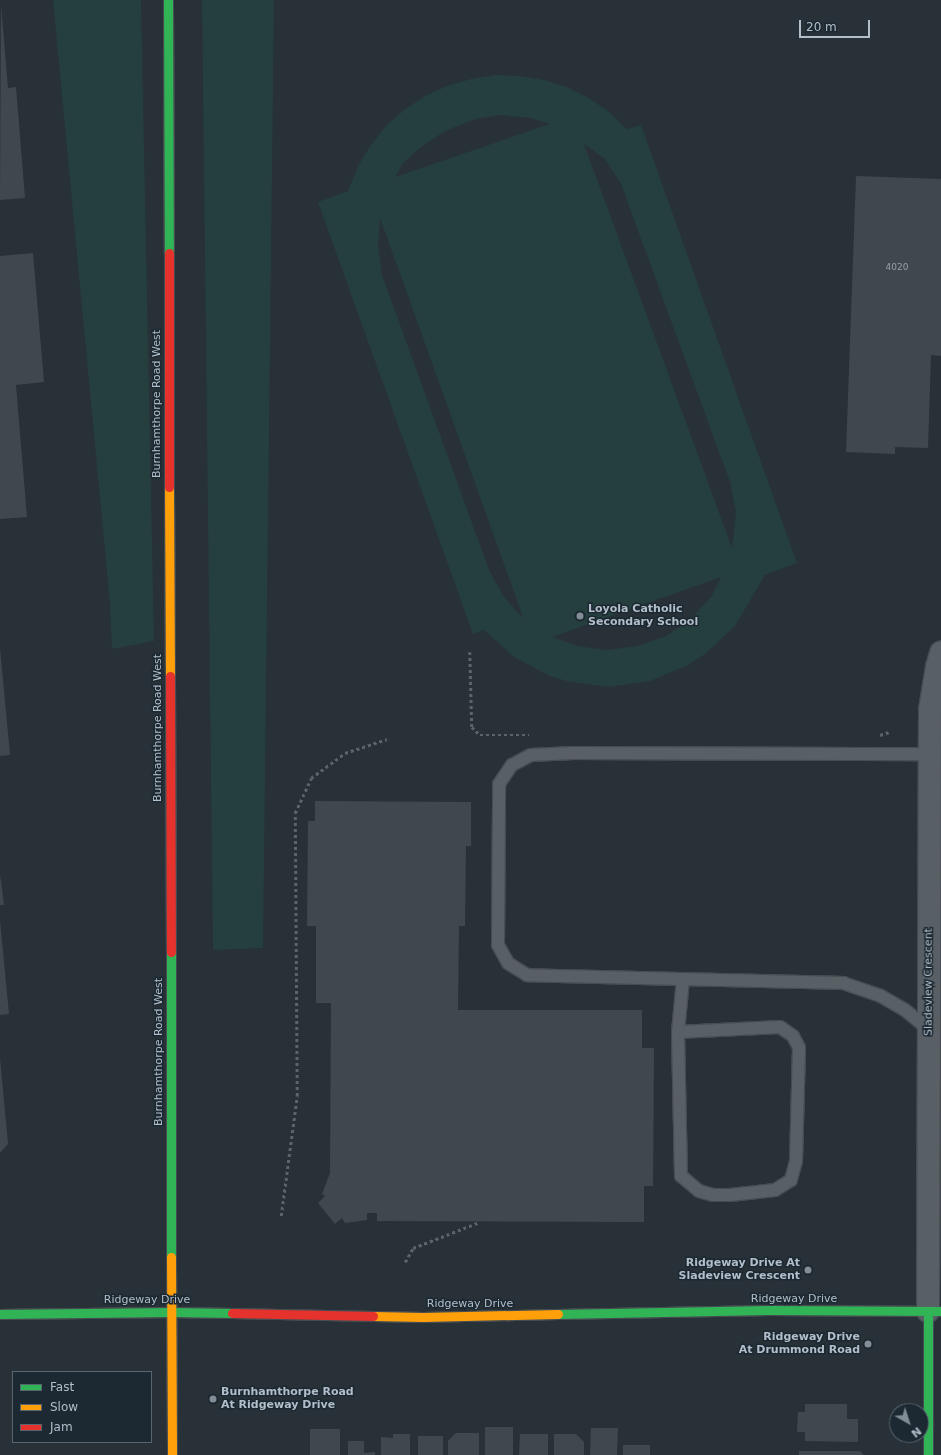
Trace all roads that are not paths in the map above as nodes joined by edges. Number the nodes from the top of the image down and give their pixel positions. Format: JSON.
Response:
{"nodes":[{"id":1,"x":168,"y":0,"type":"edge"},
{"id":2,"x":941,"y":653,"type":"edge"},
{"id":3,"x":930,"y":754,"type":"junction"},
{"id":4,"x":683,"y":979,"type":"junction"},
{"id":5,"x":929,"y":1030,"type":"junction"},
{"id":6,"x":678,"y":1032,"type":"junction"},
{"id":7,"x":935,"y":1311,"type":"edge"},
{"id":8,"x":171,"y":1312,"type":"junction"},
{"id":9,"x":0,"y":1314,"type":"edge"},
{"id":10,"x":172,"y":1455,"type":"edge"},
{"id":11,"x":928,"y":1455,"type":"edge"}],
"edges":[{"from":1,"to":8,"type":"main road","name":"Burnhamthorpe Road West"},
{"from":2,"to":3,"type":"street","name":"Sladeview Crescent"},
{"from":3,"to":4,"type":"lane"},
{"from":3,"to":5,"type":"street","name":"Sladeview Crescent"},
{"from":4,"to":5,"type":"lane"},
{"from":4,"to":6,"type":"lane"},
{"from":5,"to":7,"type":"street","name":"Sladeview Crescent"},
{"from":6,"to":6,"type":"lane"},
{"from":7,"to":8,"type":"main road","name":"Ridgeway Drive"},
{"from":7,"to":11,"type":"main road"},
{"from":8,"to":9,"type":"main road","name":"Ridgeway Drive"},
{"from":8,"to":10,"type":"main road","name":"Burnhamthorpe Road West"}]}
